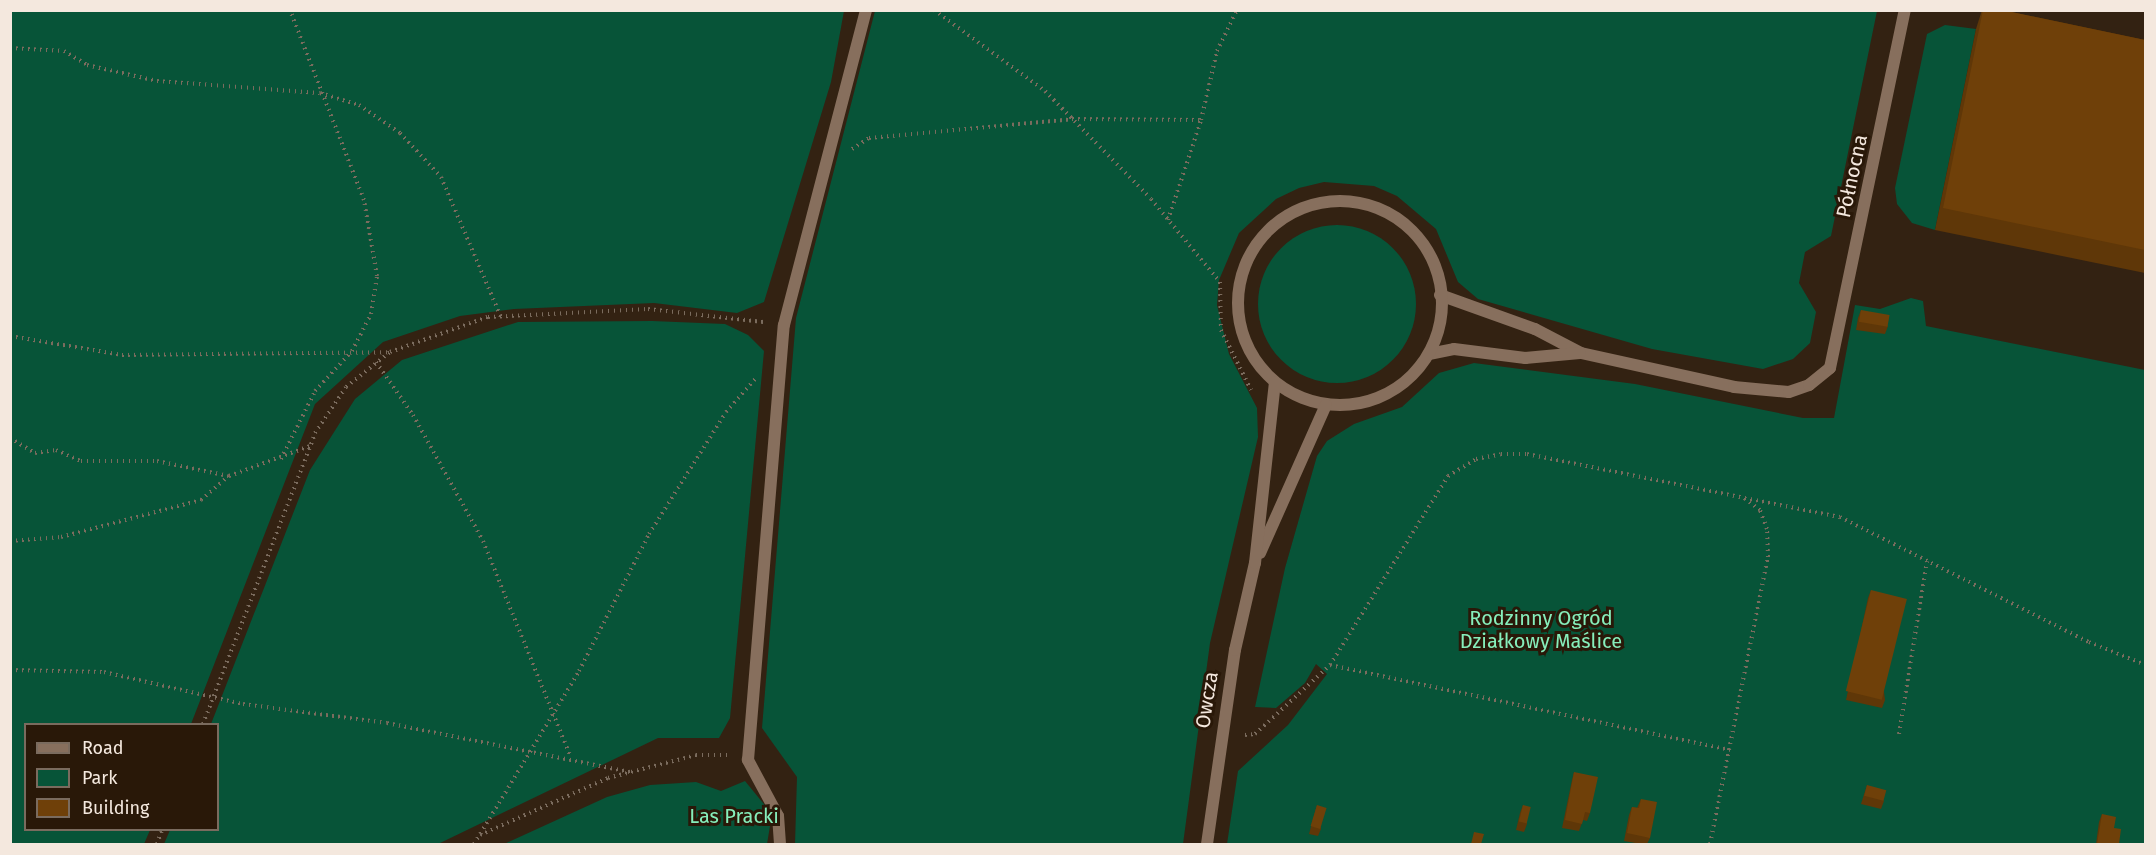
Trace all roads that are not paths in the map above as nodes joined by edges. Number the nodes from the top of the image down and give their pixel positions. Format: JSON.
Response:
{"nodes":[{"id":1,"x":866,"y":10,"type":"edge"},
{"id":2,"x":1905,"y":10,"type":"edge"},
{"id":3,"x":1440,"y":295,"type":"junction"},
{"id":4,"x":1581,"y":353,"type":"junction"},
{"id":5,"x":1429,"y":354,"type":"junction"},
{"id":6,"x":1275,"y":382,"type":"junction"},
{"id":7,"x":1326,"y":405,"type":"junction"},
{"id":8,"x":1255,"y":563,"type":"junction"},
{"id":9,"x":780,"y":844,"type":"edge"},
{"id":10,"x":1207,"y":844,"type":"edge"}],
"edges":[{"from":1,"to":9,"type":"street"},
{"from":2,"to":4,"type":"street","name":"Północna"},
{"from":3,"to":4,"type":"street"},
{"from":3,"to":5,"type":"street"},
{"from":3,"to":6,"type":"street"},
{"from":4,"to":5,"type":"street"},
{"from":5,"to":7,"type":"street"},
{"from":6,"to":7,"type":"street"},
{"from":6,"to":8,"type":"street","name":"Owcza"},
{"from":7,"to":8,"type":"street","name":"Owcza"},
{"from":8,"to":10,"type":"street","name":"Owcza"}]}
